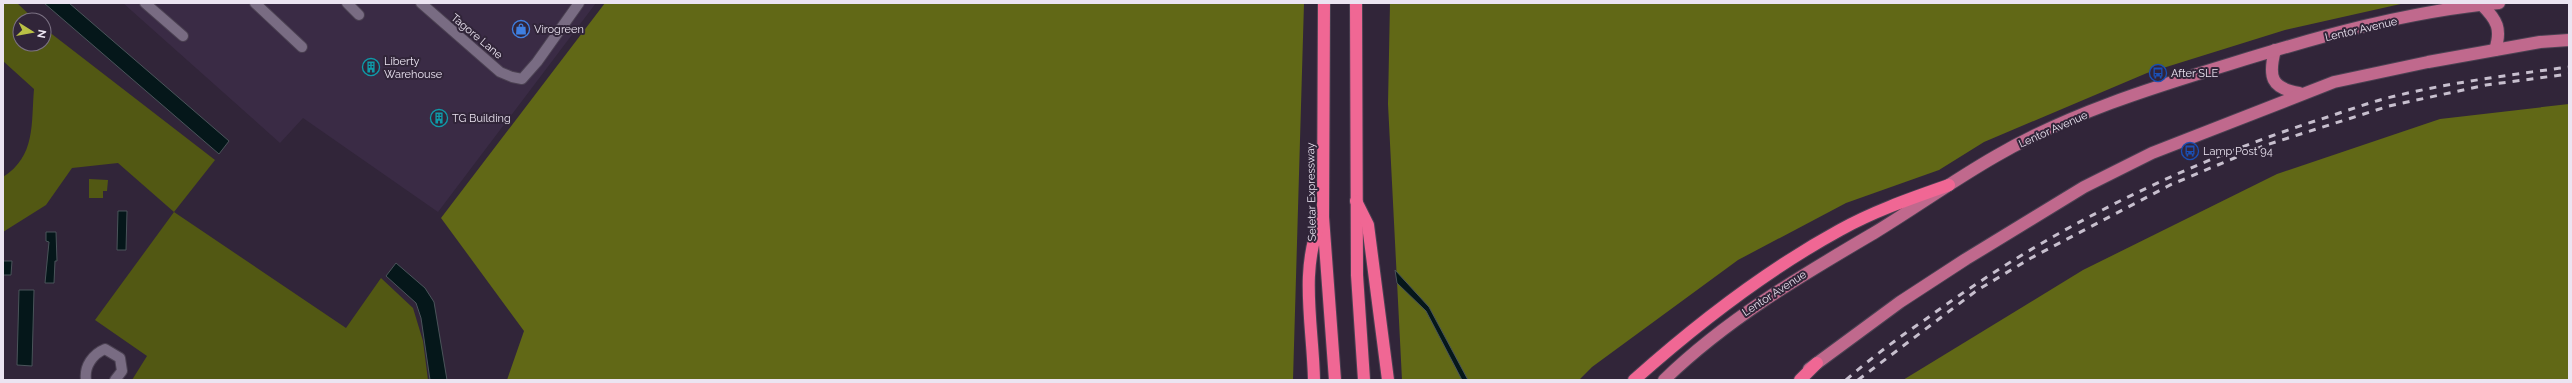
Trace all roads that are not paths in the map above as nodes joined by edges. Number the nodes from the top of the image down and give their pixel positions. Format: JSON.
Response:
{"nodes":[{"id":1,"x":145,"y":3,"type":"edge"},
{"id":2,"x":255,"y":3,"type":"edge"},
{"id":3,"x":347,"y":3,"type":"edge"},
{"id":4,"x":421,"y":3,"type":"edge"},
{"id":5,"x":579,"y":3,"type":"edge"},
{"id":6,"x":1324,"y":3,"type":"edge"},
{"id":7,"x":1356,"y":3,"type":"edge"},
{"id":8,"x":2499,"y":3,"type":"edge"},
{"id":9,"x":2482,"y":5,"type":"junction"},
{"id":10,"x":359,"y":14,"type":"dead end"},
{"id":11,"x":183,"y":36,"type":"dead end"},
{"id":12,"x":2569,"y":40,"type":"edge"},
{"id":13,"x":302,"y":47,"type":"dead end"},
{"id":14,"x":2275,"y":50,"type":"junction"},
{"id":15,"x":2496,"y":50,"type":"junction"},
{"id":16,"x":2299,"y":93,"type":"junction"},
{"id":17,"x":1949,"y":185,"type":"junction"},
{"id":18,"x":1355,"y":200,"type":"junction"},
{"id":19,"x":1323,"y":217,"type":"junction"},
{"id":20,"x":1817,"y":363,"type":"junction"},
{"id":21,"x":86,"y":380,"type":"edge"},
{"id":22,"x":115,"y":380,"type":"edge"},
{"id":23,"x":1314,"y":380,"type":"edge"},
{"id":24,"x":1335,"y":380,"type":"edge"},
{"id":25,"x":1364,"y":380,"type":"edge"},
{"id":26,"x":1388,"y":380,"type":"edge"},
{"id":27,"x":1634,"y":380,"type":"edge"},
{"id":28,"x":1664,"y":380,"type":"edge"},
{"id":29,"x":1796,"y":380,"type":"edge"},
{"id":30,"x":1800,"y":380,"type":"edge"}],
"edges":[{"from":1,"to":11,"type":"street"},
{"from":2,"to":13,"type":"street"},
{"from":3,"to":10,"type":"street"},
{"from":4,"to":5,"type":"street","name":"Tagore Lane"},
{"from":6,"to":19,"type":"highway","name":"Seletar Expressway"},
{"from":7,"to":18,"type":"highway"},
{"from":8,"to":9,"type":"main road","name":"Lentor Avenue"},
{"from":9,"to":14,"type":"main road","name":"Lentor Avenue"},
{"from":9,"to":15,"type":"main road"},
{"from":12,"to":15,"type":"main road"},
{"from":14,"to":16,"type":"main road"},
{"from":14,"to":17,"type":"main road","name":"Lentor Avenue"},
{"from":15,"to":16,"type":"main road"},
{"from":16,"to":20,"type":"main road"},
{"from":17,"to":27,"type":"highway"},
{"from":17,"to":28,"type":"main road","name":"Lentor Avenue"},
{"from":18,"to":25,"type":"highway"},
{"from":18,"to":26,"type":"highway"},
{"from":19,"to":23,"type":"highway"},
{"from":19,"to":24,"type":"highway","name":"Seletar Expressway"},
{"from":20,"to":29,"type":"main road"},
{"from":20,"to":30,"type":"highway"},
{"from":21,"to":22,"type":"street"}]}
